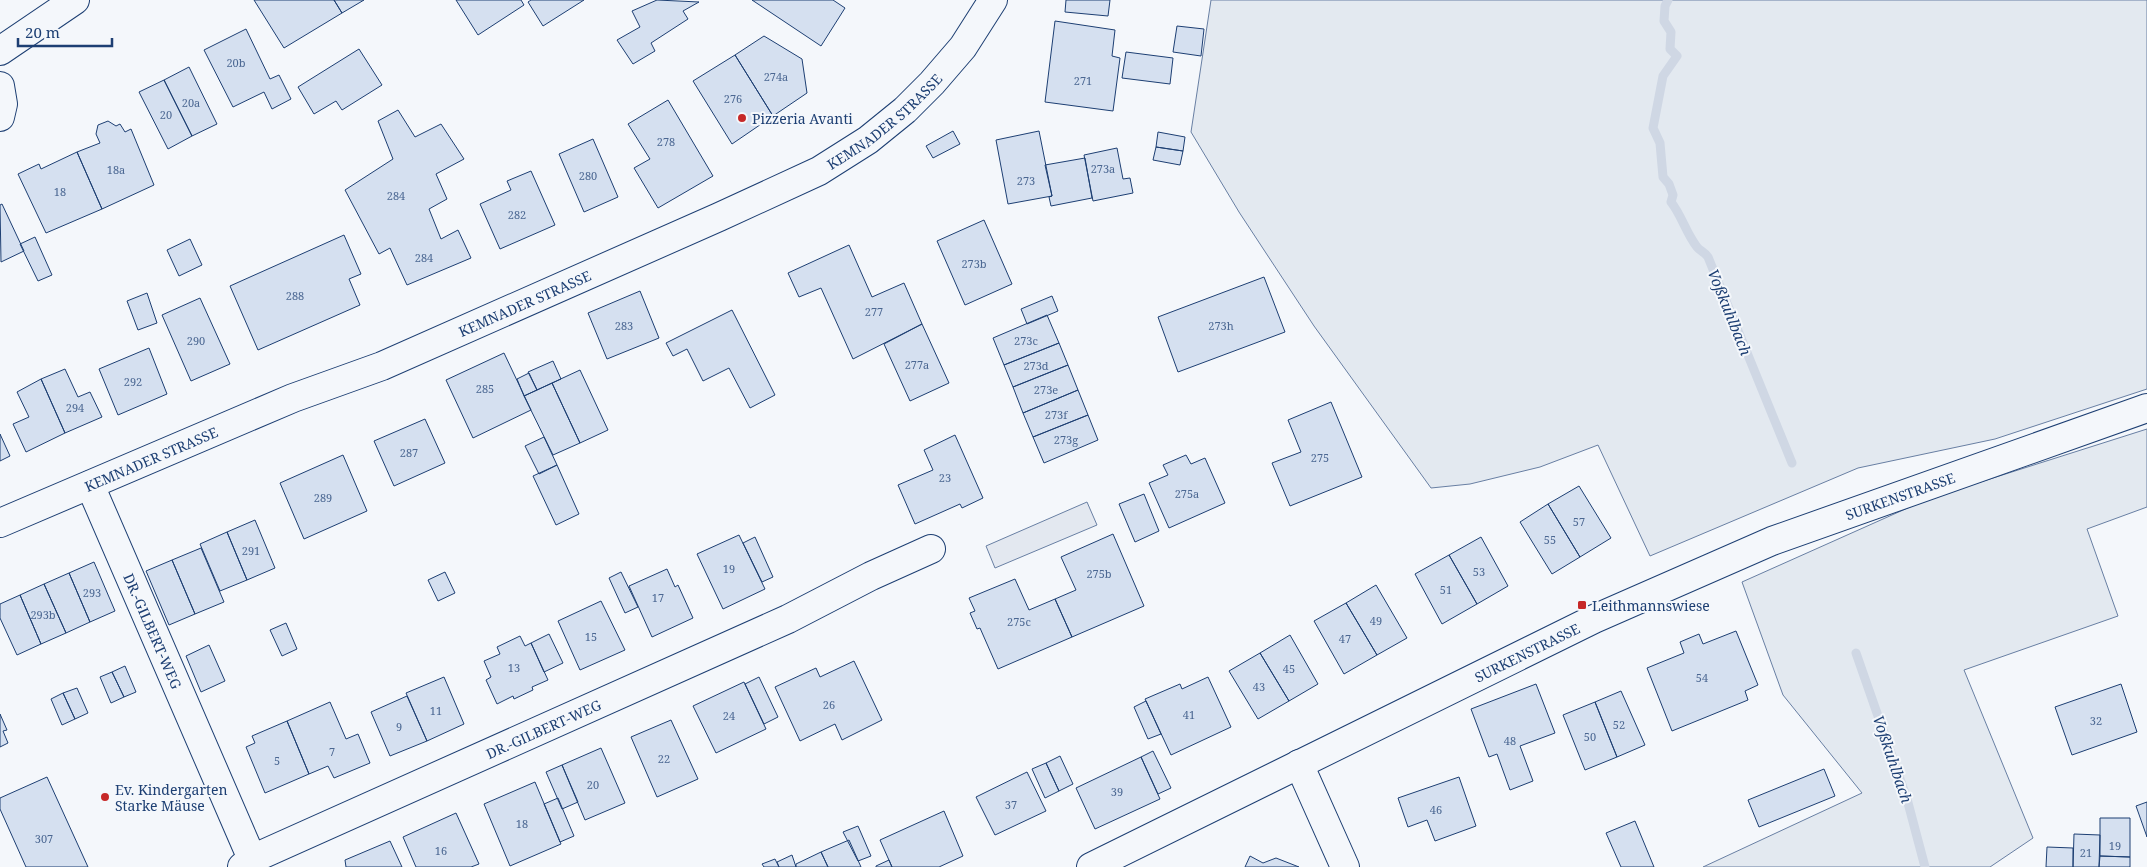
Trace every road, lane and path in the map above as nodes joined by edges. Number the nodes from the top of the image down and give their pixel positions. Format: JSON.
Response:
{"nodes":[{"id":1,"x":75,"y":0,"type":"edge"},
{"id":2,"x":993,"y":0,"type":"edge"},
{"id":3,"x":0,"y":51,"type":"edge"},
{"id":4,"x":0,"y":86,"type":"edge"},
{"id":5,"x":0,"y":117,"type":"edge"},
{"id":6,"x":2147,"y":408,"type":"edge"},
{"id":7,"x":90,"y":485,"type":"junction"},
{"id":8,"x":0,"y":524,"type":"edge"},
{"id":9,"x":931,"y":549,"type":"dead end"},
{"id":10,"x":1299,"y":764,"type":"junction"},
{"id":11,"x":247,"y":863,"type":"edge"},
{"id":12,"x":1091,"y":867,"type":"edge"},
{"id":13,"x":1345,"y":867,"type":"edge"}],
"edges":[{"from":1,"to":3,"type":"street"},
{"from":2,"to":7,"type":"street","name":"KEMNADER STRASSE"},
{"from":4,"to":5,"type":"street"},
{"from":6,"to":10,"type":"street","name":"SURKENSTRASSE"},
{"from":7,"to":8,"type":"street","name":"KEMNADER STRASSE"},
{"from":7,"to":11,"type":"street","name":"DR.-GILBERT-WEG"},
{"from":9,"to":11,"type":"street","name":"DR.-GILBERT-WEG"},
{"from":10,"to":12,"type":"street","name":"SURKENSTRASSE"},
{"from":10,"to":13,"type":"street"}]}
